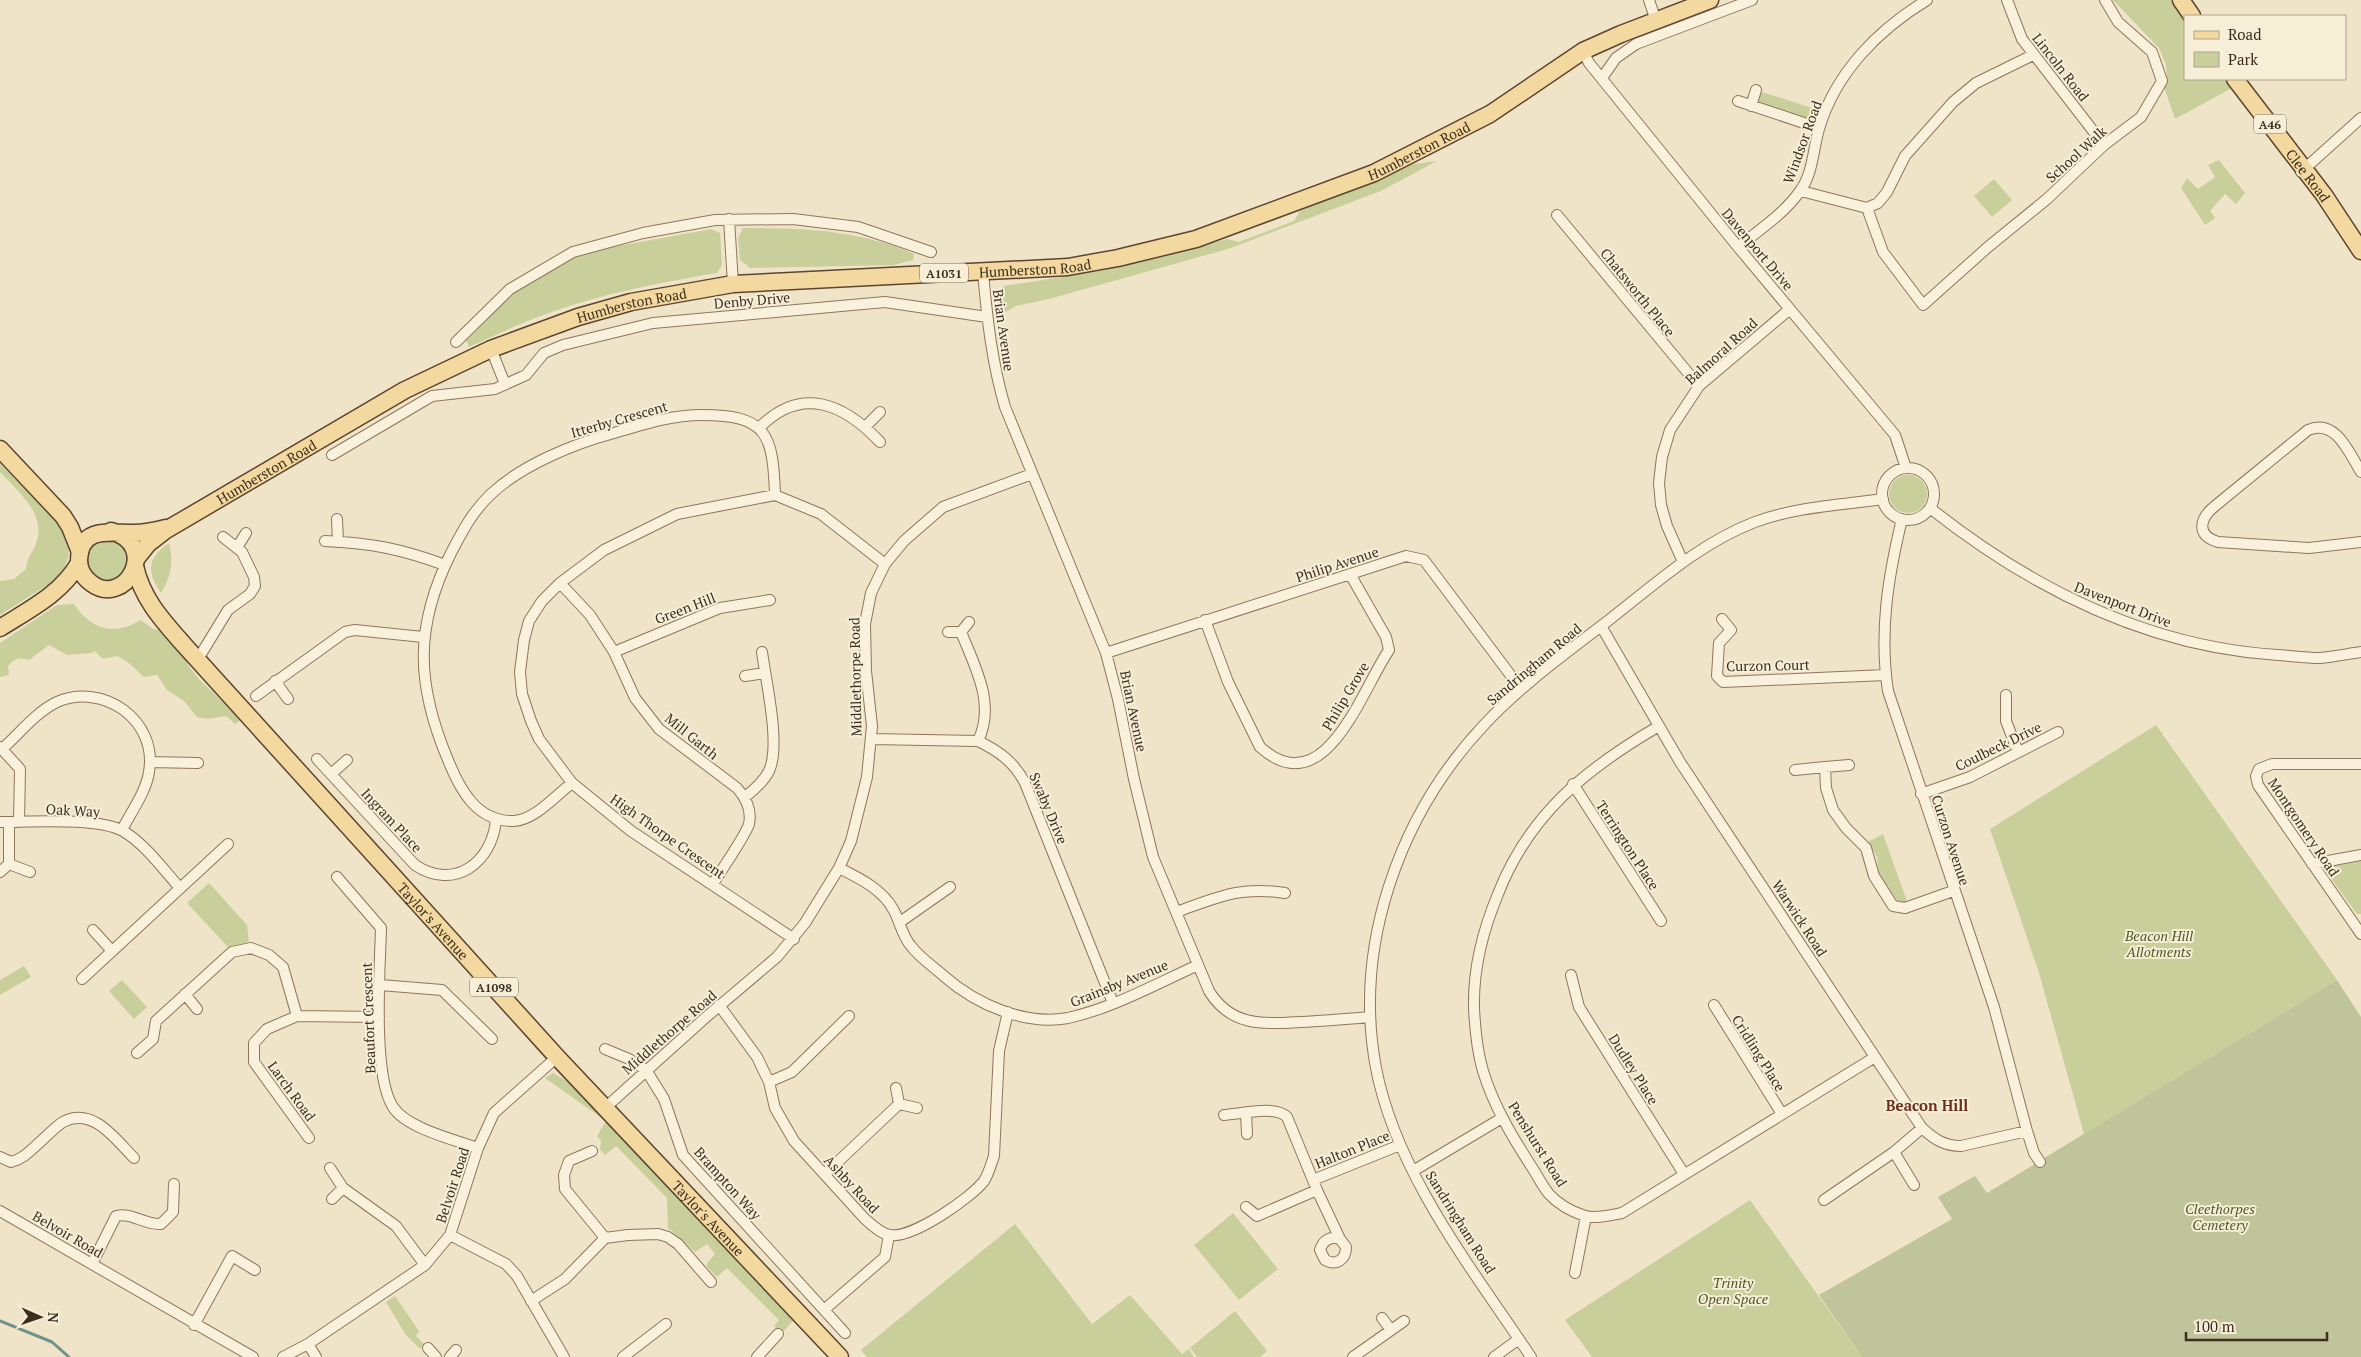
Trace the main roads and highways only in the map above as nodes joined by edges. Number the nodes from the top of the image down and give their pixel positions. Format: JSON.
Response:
{"nodes":[{"id":1,"x":1710,"y":0,"type":"edge"},
{"id":2,"x":2181,"y":0,"type":"edge"},
{"id":3,"x":2191,"y":15,"type":"edge"},
{"id":4,"x":2236,"y":80,"type":"edge"},
{"id":5,"x":2361,"y":251,"type":"edge"},
{"id":6,"x":0,"y":450,"type":"edge"},
{"id":7,"x":55,"y":506,"type":"junction"},
{"id":8,"x":175,"y":524,"type":"junction"},
{"id":9,"x":106,"y":531,"type":"junction"},
{"id":10,"x":79,"y":557,"type":"junction"},
{"id":11,"x":136,"y":562,"type":"junction"},
{"id":12,"x":96,"y":586,"type":"junction"},
{"id":13,"x":113,"y":588,"type":"junction"},
{"id":14,"x":47,"y":599,"type":"junction"},
{"id":15,"x":155,"y":611,"type":"junction"},
{"id":16,"x":0,"y":628,"type":"edge"},
{"id":17,"x":840,"y":1357,"type":"edge"}],
"edges":[{"from":1,"to":8,"type":"main road","name":"Humberston Road","number":"A1031"},
{"from":2,"to":3,"type":"main road"},
{"from":4,"to":5,"type":"main road","name":"Clee Road","number":"A46"},
{"from":6,"to":7,"type":"main road"},
{"from":7,"to":9,"type":"main road"},
{"from":7,"to":10,"type":"main road"},
{"from":8,"to":9,"type":"main road","name":"Humberston Road","number":"A1031"},
{"from":8,"to":11,"type":"main road","name":"Humberston Road","number":"A1031"},
{"from":9,"to":10,"type":"main road"},
{"from":9,"to":11,"type":"main road"},
{"from":10,"to":12,"type":"main road"},
{"from":10,"to":14,"type":"main road"},
{"from":11,"to":13,"type":"main road"},
{"from":11,"to":15,"type":"main road","name":"Taylor's Avenue","number":"A1098"},
{"from":12,"to":13,"type":"main road"},
{"from":12,"to":14,"type":"main road"},
{"from":13,"to":15,"type":"main road","name":"Taylor's Avenue","number":"A1098"},
{"from":14,"to":16,"type":"main road"},
{"from":15,"to":17,"type":"main road","name":"Taylor's Avenue","number":"A1098"}]}
